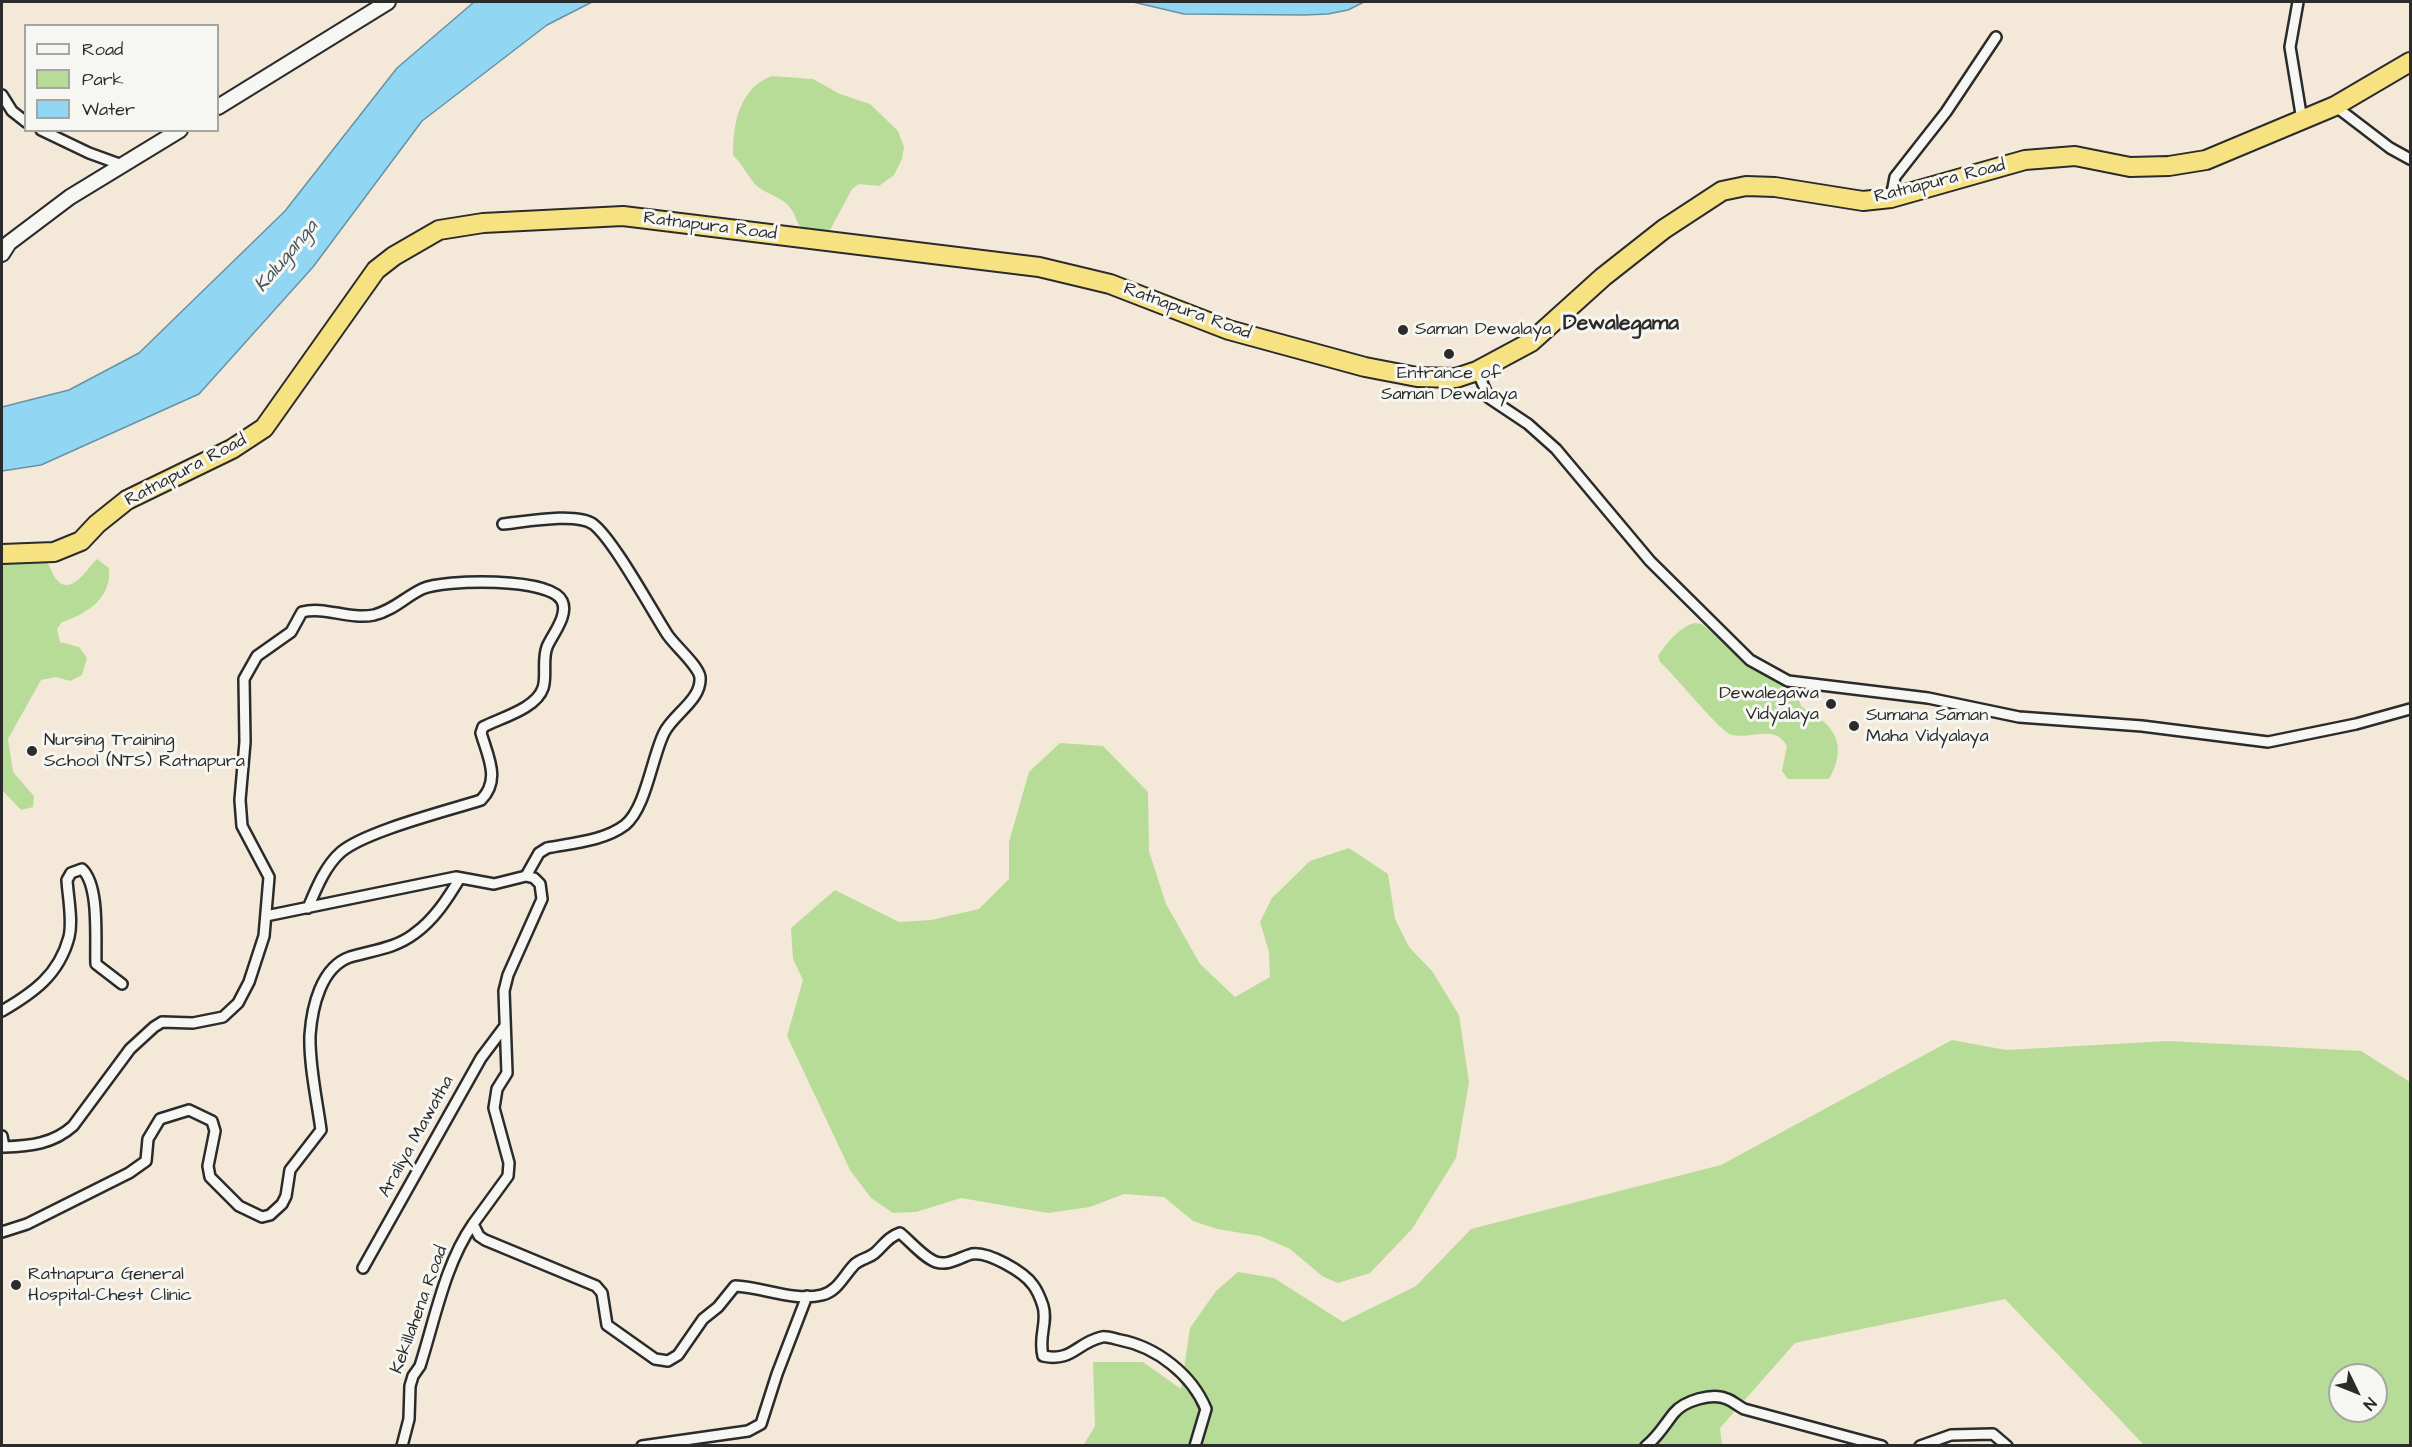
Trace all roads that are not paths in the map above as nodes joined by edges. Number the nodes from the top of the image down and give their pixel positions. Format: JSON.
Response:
{"nodes":[{"id":1,"x":388,"y":2,"type":"edge"},
{"id":2,"x":2298,"y":2,"type":"edge"},
{"id":3,"x":1996,"y":37,"type":"dead end"},
{"id":4,"x":2410,"y":62,"type":"edge"},
{"id":5,"x":2,"y":95,"type":"edge"},
{"id":6,"x":219,"y":106,"type":"edge"},
{"id":7,"x":2335,"y":106,"type":"junction"},
{"id":8,"x":24,"y":120,"type":"edge"},
{"id":9,"x":2302,"y":120,"type":"junction"},
{"id":10,"x":45,"y":132,"type":"edge"},
{"id":11,"x":177,"y":132,"type":"edge"},
{"id":12,"x":2410,"y":159,"type":"edge"},
{"id":13,"x":122,"y":165,"type":"junction"},
{"id":14,"x":1891,"y":198,"type":"junction"},
{"id":15,"x":2,"y":254,"type":"edge"},
{"id":16,"x":1477,"y":371,"type":"junction"},
{"id":17,"x":503,"y":524,"type":"dead end"},
{"id":18,"x":2,"y":554,"type":"edge"},
{"id":19,"x":2410,"y":709,"type":"edge"},
{"id":20,"x":526,"y":876,"type":"junction"},
{"id":21,"x":460,"y":878,"type":"junction"},
{"id":22,"x":308,"y":908,"type":"junction"},
{"id":23,"x":266,"y":916,"type":"junction"},
{"id":24,"x":123,"y":984,"type":"dead end"},
{"id":25,"x":2,"y":1011,"type":"edge"},
{"id":26,"x":505,"y":1026,"type":"junction"},
{"id":27,"x":2,"y":1136,"type":"edge"},
{"id":28,"x":473,"y":1224,"type":"junction"},
{"id":29,"x":2,"y":1232,"type":"edge"},
{"id":30,"x":363,"y":1268,"type":"dead end"},
{"id":31,"x":807,"y":1296,"type":"junction"},
{"id":32,"x":402,"y":1446,"type":"edge"},
{"id":33,"x":642,"y":1446,"type":"edge"},
{"id":34,"x":1195,"y":1446,"type":"edge"},
{"id":35,"x":1646,"y":1446,"type":"edge"},
{"id":36,"x":1882,"y":1446,"type":"edge"},
{"id":37,"x":1920,"y":1446,"type":"edge"},
{"id":38,"x":2007,"y":1446,"type":"edge"}],
"edges":[{"from":1,"to":6,"type":"street"},
{"from":2,"to":9,"type":"street"},
{"from":3,"to":14,"type":"street"},
{"from":4,"to":7,"type":"highway","name":"Ratnapura Road"},
{"from":5,"to":8,"type":"street"},
{"from":7,"to":9,"type":"highway","name":"Ratnapura Road"},
{"from":7,"to":12,"type":"street"},
{"from":9,"to":14,"type":"highway","name":"Ratnapura Road"},
{"from":10,"to":13,"type":"street"},
{"from":11,"to":13,"type":"street"},
{"from":13,"to":15,"type":"street"},
{"from":14,"to":16,"type":"highway","name":"Ratnapura Road"},
{"from":16,"to":18,"type":"highway","name":"Ratnapura Road"},
{"from":16,"to":19,"type":"street"},
{"from":17,"to":20,"type":"street"},
{"from":20,"to":21,"type":"street"},
{"from":20,"to":26,"type":"street","name":"Kekillahena Road"},
{"from":21,"to":22,"type":"street"},
{"from":21,"to":29,"type":"street"},
{"from":22,"to":23,"type":"street"},
{"from":22,"to":23,"type":"street"},
{"from":23,"to":27,"type":"street"},
{"from":24,"to":25,"type":"street"},
{"from":26,"to":28,"type":"street","name":"Kekillahena Road"},
{"from":26,"to":30,"type":"street","name":"Araliya Mawatha"},
{"from":28,"to":31,"type":"street"},
{"from":28,"to":32,"type":"street","name":"Kekillahena Road"},
{"from":31,"to":33,"type":"street"},
{"from":31,"to":34,"type":"street"},
{"from":35,"to":36,"type":"street"},
{"from":37,"to":38,"type":"street"}]}
